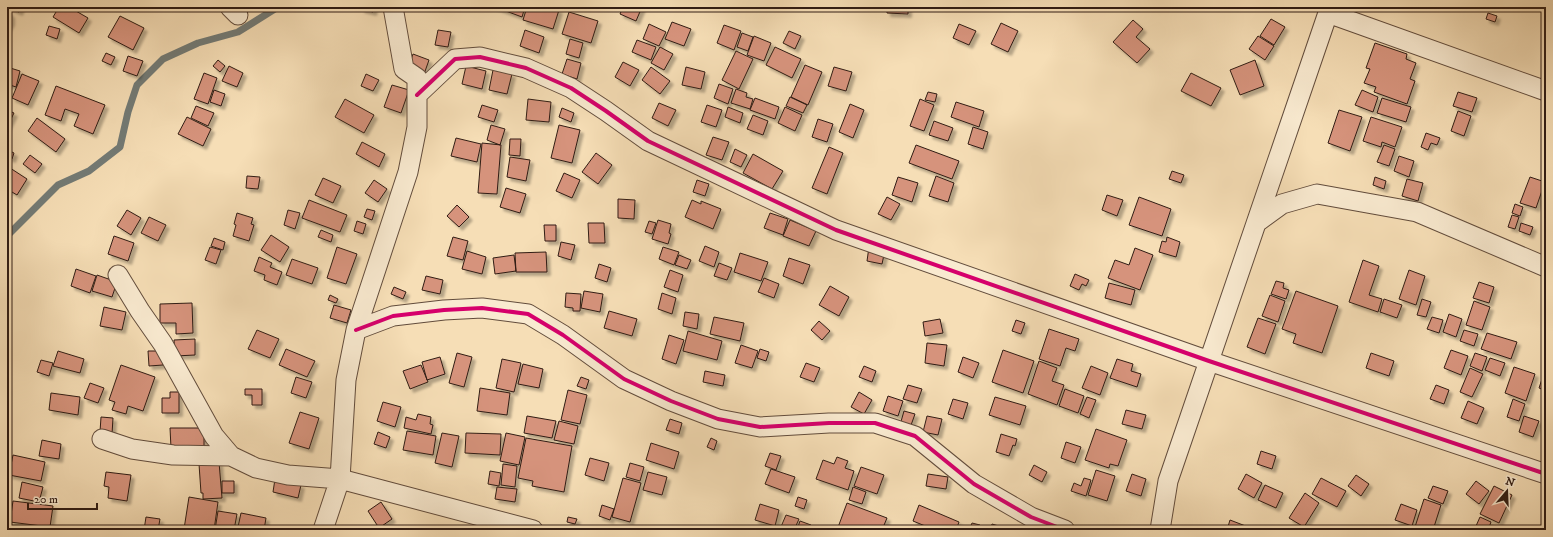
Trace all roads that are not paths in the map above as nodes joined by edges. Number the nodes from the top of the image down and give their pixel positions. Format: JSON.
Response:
{"nodes":[{"id":1,"x":393,"y":7,"type":"edge"},
{"id":2,"x":1329,"y":10,"type":"edge"},
{"id":3,"x":1546,"y":90,"type":"edge"},
{"id":4,"x":417,"y":94,"type":"junction"},
{"id":5,"x":1256,"y":223,"type":"junction"},
{"id":6,"x":1546,"y":267,"type":"edge"},
{"id":7,"x":118,"y":274,"type":"dead end"},
{"id":8,"x":356,"y":330,"type":"junction"},
{"id":9,"x":1209,"y":361,"type":"junction"},
{"id":10,"x":102,"y":439,"type":"dead end"},
{"id":11,"x":231,"y":456,"type":"junction"},
{"id":12,"x":1546,"y":474,"type":"edge"},
{"id":13,"x":340,"y":479,"type":"junction"},
{"id":14,"x":323,"y":530,"type":"edge"},
{"id":15,"x":533,"y":530,"type":"edge"},
{"id":16,"x":1064,"y":530,"type":"edge"},
{"id":17,"x":1160,"y":530,"type":"edge"}],
"edges":[{"from":1,"to":4,"type":"street"},
{"from":2,"to":3,"type":"street"},
{"from":2,"to":5,"type":"street"},
{"from":4,"to":8,"type":"street"},
{"from":4,"to":9,"type":"street"},
{"from":5,"to":6,"type":"street"},
{"from":5,"to":9,"type":"street"},
{"from":7,"to":11,"type":"street"},
{"from":8,"to":13,"type":"street"},
{"from":8,"to":16,"type":"street"},
{"from":9,"to":12,"type":"street"},
{"from":9,"to":17,"type":"street"},
{"from":10,"to":11,"type":"street"},
{"from":11,"to":13,"type":"street"},
{"from":13,"to":14,"type":"street"},
{"from":13,"to":15,"type":"street"}]}
